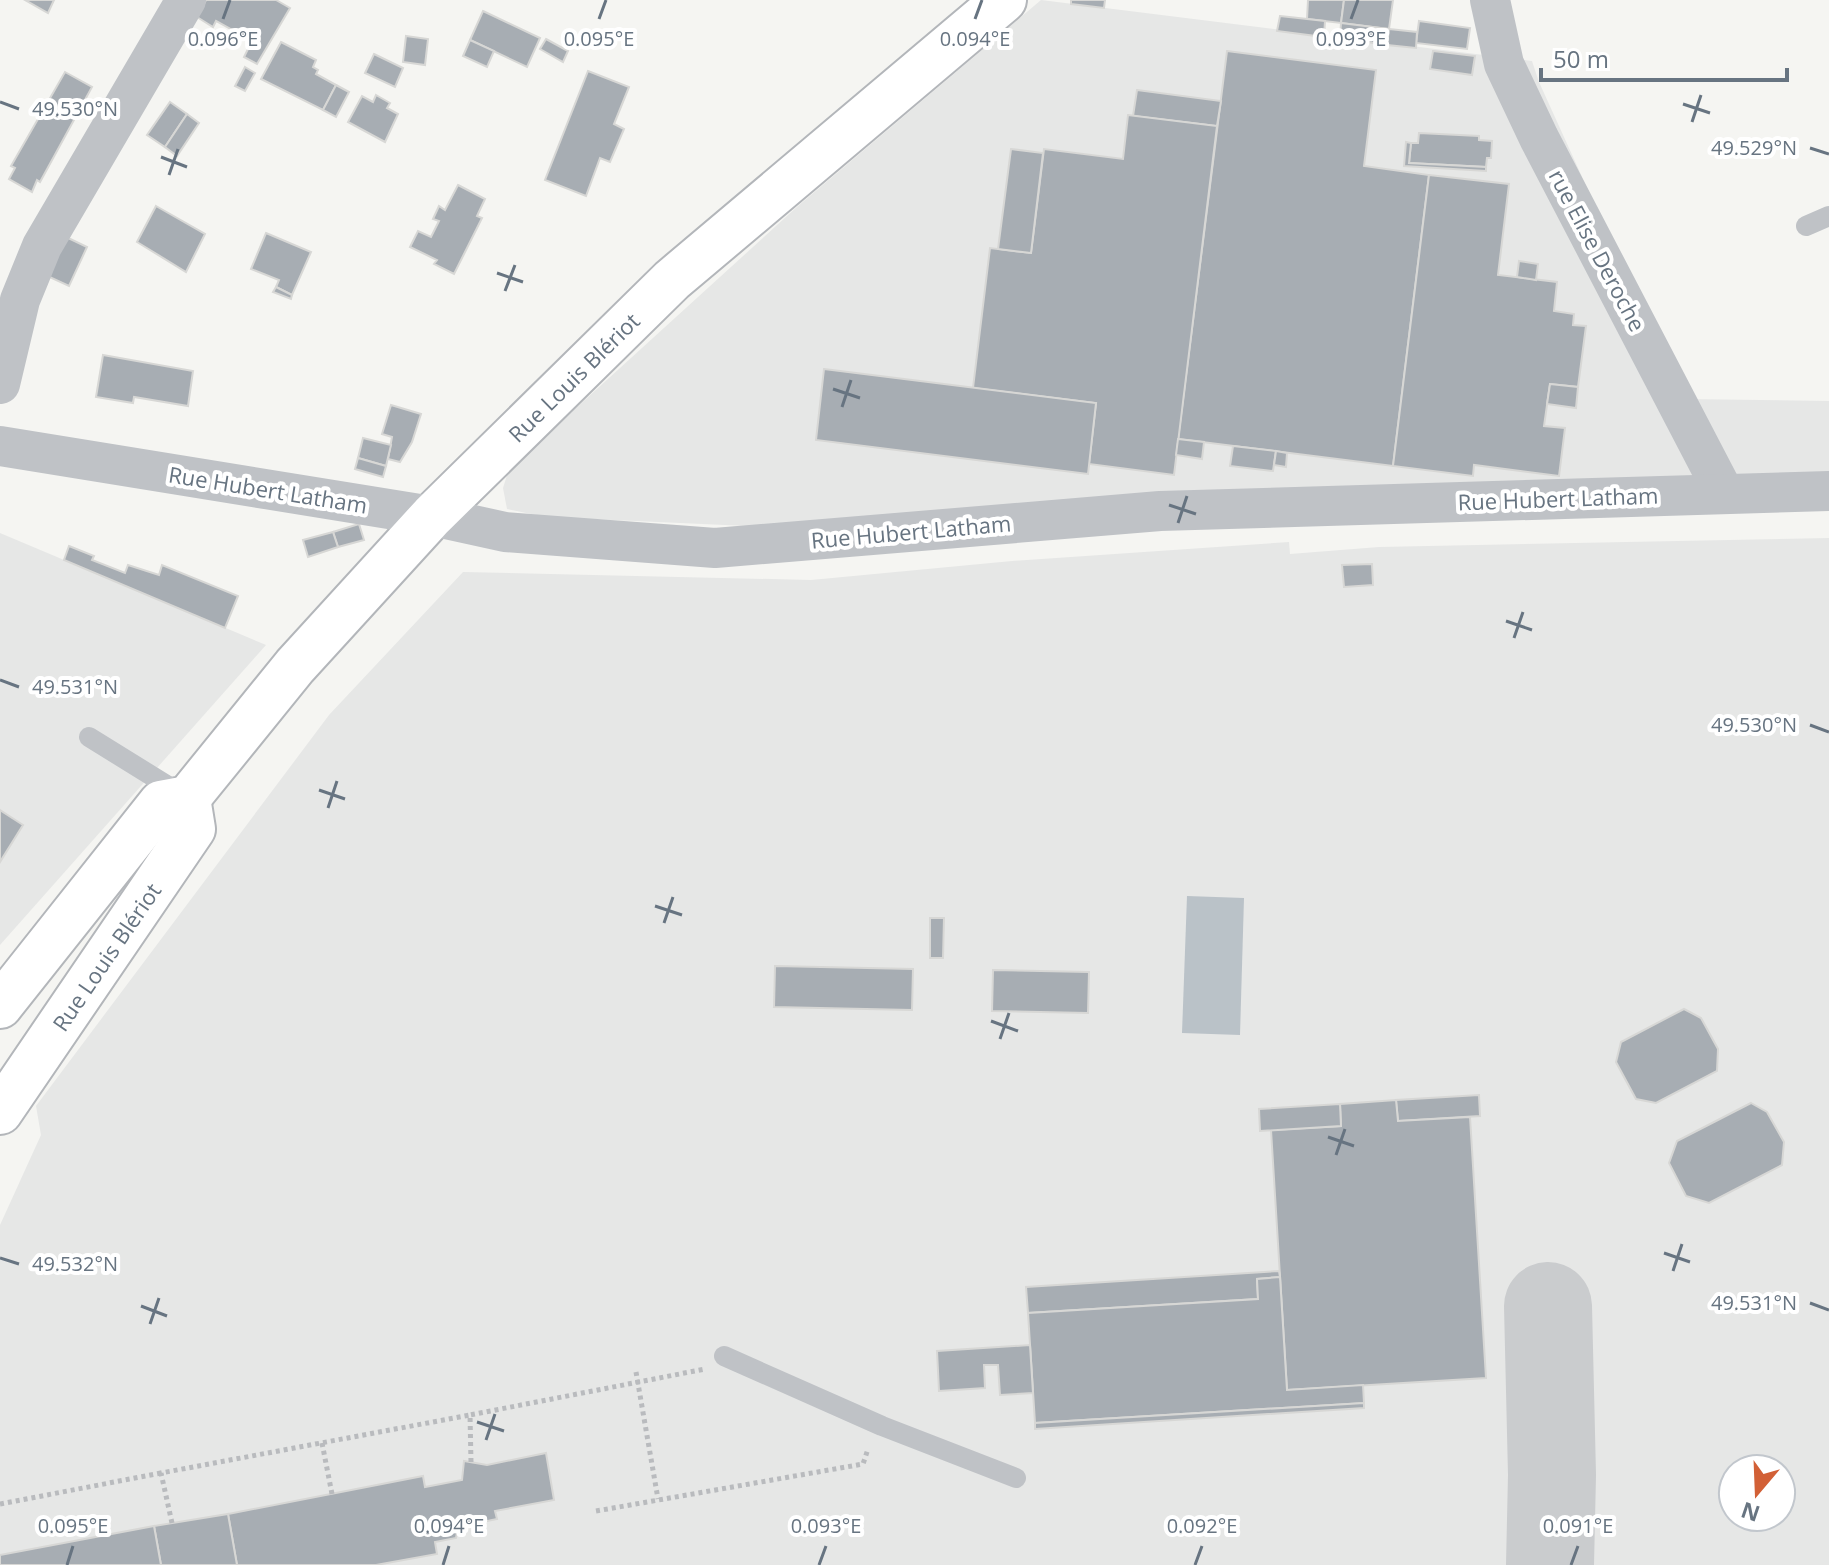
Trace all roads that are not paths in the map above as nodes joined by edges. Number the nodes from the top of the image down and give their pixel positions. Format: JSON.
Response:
{"nodes":[{"id":1,"x":186,"y":0,"type":"edge"},
{"id":2,"x":1004,"y":0,"type":"edge"},
{"id":3,"x":1490,"y":0,"type":"edge"},
{"id":4,"x":1829,"y":216,"type":"edge"},
{"id":5,"x":1806,"y":226,"type":"dead end"},
{"id":6,"x":0,"y":384,"type":"edge"},
{"id":7,"x":0,"y":446,"type":"edge"},
{"id":8,"x":1829,"y":491,"type":"edge"},
{"id":9,"x":1724,"y":493,"type":"junction"},
{"id":10,"x":432,"y":516,"type":"junction"},
{"id":11,"x":89,"y":737,"type":"dead end"},
{"id":12,"x":188,"y":798,"type":"junction"},
{"id":13,"x":0,"y":1006,"type":"edge"},
{"id":14,"x":0,"y":1112,"type":"edge"},
{"id":15,"x":731,"y":1360,"type":"road end"},
{"id":16,"x":1016,"y":1478,"type":"dead end"}],
"edges":[{"from":1,"to":6,"type":"street"},
{"from":2,"to":10,"type":"main road","name":"Rue Louis Blériot"},
{"from":3,"to":9,"type":"street","name":"rue Elise Deroche"},
{"from":4,"to":5,"type":"lane"},
{"from":7,"to":10,"type":"street","name":"Rue Hubert Latham"},
{"from":8,"to":9,"type":"street","name":"Rue Hubert Latham"},
{"from":9,"to":10,"type":"street","name":"Rue Hubert Latham"},
{"from":10,"to":12,"type":"main road","name":"Rue Louis Blériot"},
{"from":11,"to":12,"type":"lane"},
{"from":12,"to":13,"type":"main road","name":"Rue Louis Blériot"},
{"from":12,"to":14,"type":"main road","name":"Rue Louis Blériot"},
{"from":15,"to":16,"type":"lane"}]}
